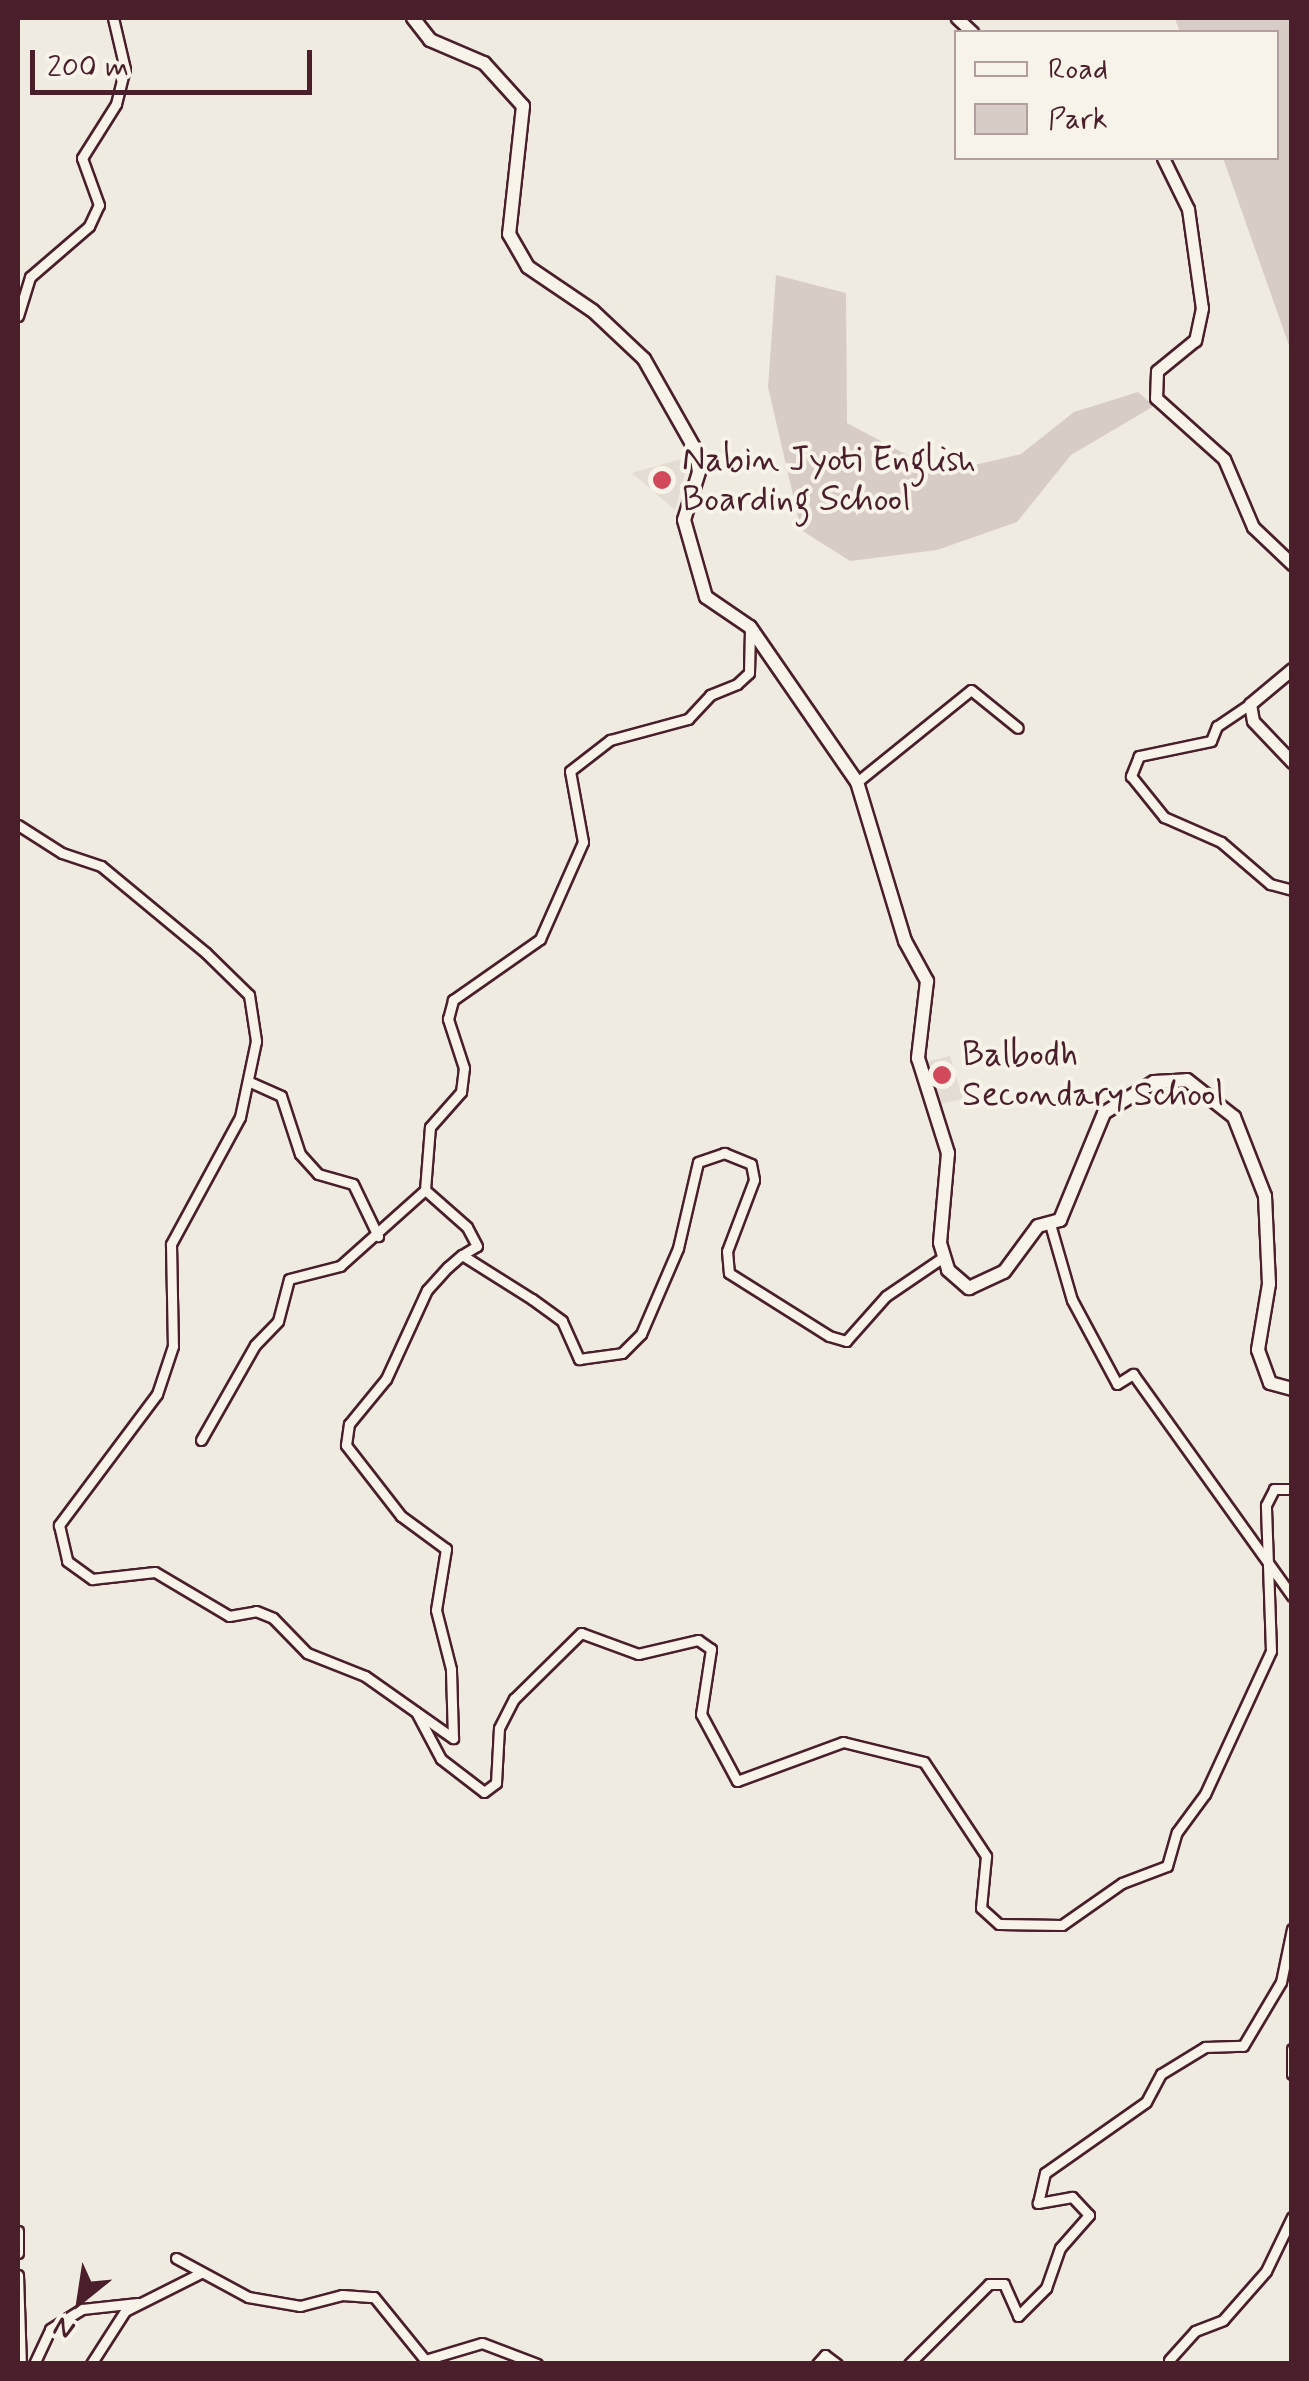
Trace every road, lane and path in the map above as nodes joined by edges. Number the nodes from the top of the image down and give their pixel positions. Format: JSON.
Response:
{"nodes":[{"id":1,"x":113,"y":18,"type":"edge"},
{"id":2,"x":413,"y":18,"type":"edge"},
{"id":3,"x":1164,"y":160,"type":"edge"},
{"id":4,"x":18,"y":316,"type":"edge"},
{"id":5,"x":1292,"y":564,"type":"edge"},
{"id":6,"x":750,"y":627,"type":"junction"},
{"id":7,"x":1292,"y":669,"type":"edge"},
{"id":8,"x":1250,"y":704,"type":"junction"},
{"id":9,"x":1018,"y":728,"type":"dead end"},
{"id":10,"x":1292,"y":762,"type":"edge"},
{"id":11,"x":858,"y":782,"type":"junction"},
{"id":12,"x":18,"y":825,"type":"edge"},
{"id":13,"x":1292,"y":890,"type":"edge"},
{"id":14,"x":250,"y":1082,"type":"junction"},
{"id":15,"x":425,"y":1190,"type":"junction"},
{"id":16,"x":1050,"y":1224,"type":"junction"},
{"id":17,"x":378,"y":1236,"type":"junction"},
{"id":18,"x":462,"y":1255,"type":"junction"},
{"id":19,"x":942,"y":1258,"type":"junction"},
{"id":20,"x":1292,"y":1389,"type":"edge"},
{"id":21,"x":201,"y":1440,"type":"dead end"},
{"id":22,"x":1292,"y":1489,"type":"edge"},
{"id":23,"x":1272,"y":1563,"type":"junction"},
{"id":24,"x":1292,"y":1596,"type":"edge"},
{"id":25,"x":415,"y":1710,"type":"junction"},
{"id":26,"x":1291,"y":1930,"type":"edge"},
{"id":27,"x":1292,"y":2049,"type":"edge"},
{"id":28,"x":1292,"y":2074,"type":"edge"},
{"id":29,"x":1292,"y":2216,"type":"edge"},
{"id":30,"x":18,"y":2231,"type":"edge"},
{"id":31,"x":18,"y":2253,"type":"edge"},
{"id":32,"x":176,"y":2258,"type":"dead end"},
{"id":33,"x":201,"y":2274,"type":"junction"},
{"id":34,"x":18,"y":2275,"type":"edge"},
{"id":35,"x":142,"y":2304,"type":"junction"},
{"id":36,"x":1169,"y":2360,"type":"dead end"},
{"id":37,"x":22,"y":2364,"type":"edge"},
{"id":38,"x":34,"y":2364,"type":"edge"},
{"id":39,"x":91,"y":2364,"type":"edge"},
{"id":40,"x":537,"y":2364,"type":"edge"},
{"id":41,"x":818,"y":2364,"type":"edge"},
{"id":42,"x":837,"y":2364,"type":"edge"},
{"id":43,"x":909,"y":2364,"type":"edge"}],
"edges":[{"from":1,"to":4,"type":"street"},
{"from":2,"to":6,"type":"main road"},
{"from":3,"to":5,"type":"street"},
{"from":6,"to":11,"type":"main road"},
{"from":6,"to":15,"type":"street"},
{"from":7,"to":8,"type":"street"},
{"from":8,"to":10,"type":"street"},
{"from":8,"to":13,"type":"street"},
{"from":9,"to":11,"type":"street"},
{"from":11,"to":19,"type":"main road"},
{"from":12,"to":14,"type":"street"},
{"from":14,"to":17,"type":"street"},
{"from":14,"to":25,"type":"street"},
{"from":15,"to":17,"type":"street"},
{"from":15,"to":18,"type":"street"},
{"from":16,"to":19,"type":"main road"},
{"from":16,"to":20,"type":"main road"},
{"from":16,"to":23,"type":"street"},
{"from":17,"to":21,"type":"street"},
{"from":18,"to":19,"type":"street"},
{"from":18,"to":25,"type":"street"},
{"from":22,"to":23,"type":"street"},
{"from":23,"to":24,"type":"street"},
{"from":23,"to":25,"type":"street"},
{"from":26,"to":43,"type":"street"},
{"from":27,"to":28,"type":"street"},
{"from":29,"to":36,"type":"street"},
{"from":30,"to":31,"type":"street"},
{"from":32,"to":33,"type":"street"},
{"from":33,"to":35,"type":"street"},
{"from":33,"to":40,"type":"street"},
{"from":34,"to":37,"type":"street"},
{"from":35,"to":38,"type":"street"},
{"from":35,"to":39,"type":"street"},
{"from":41,"to":42,"type":"street"}]}
